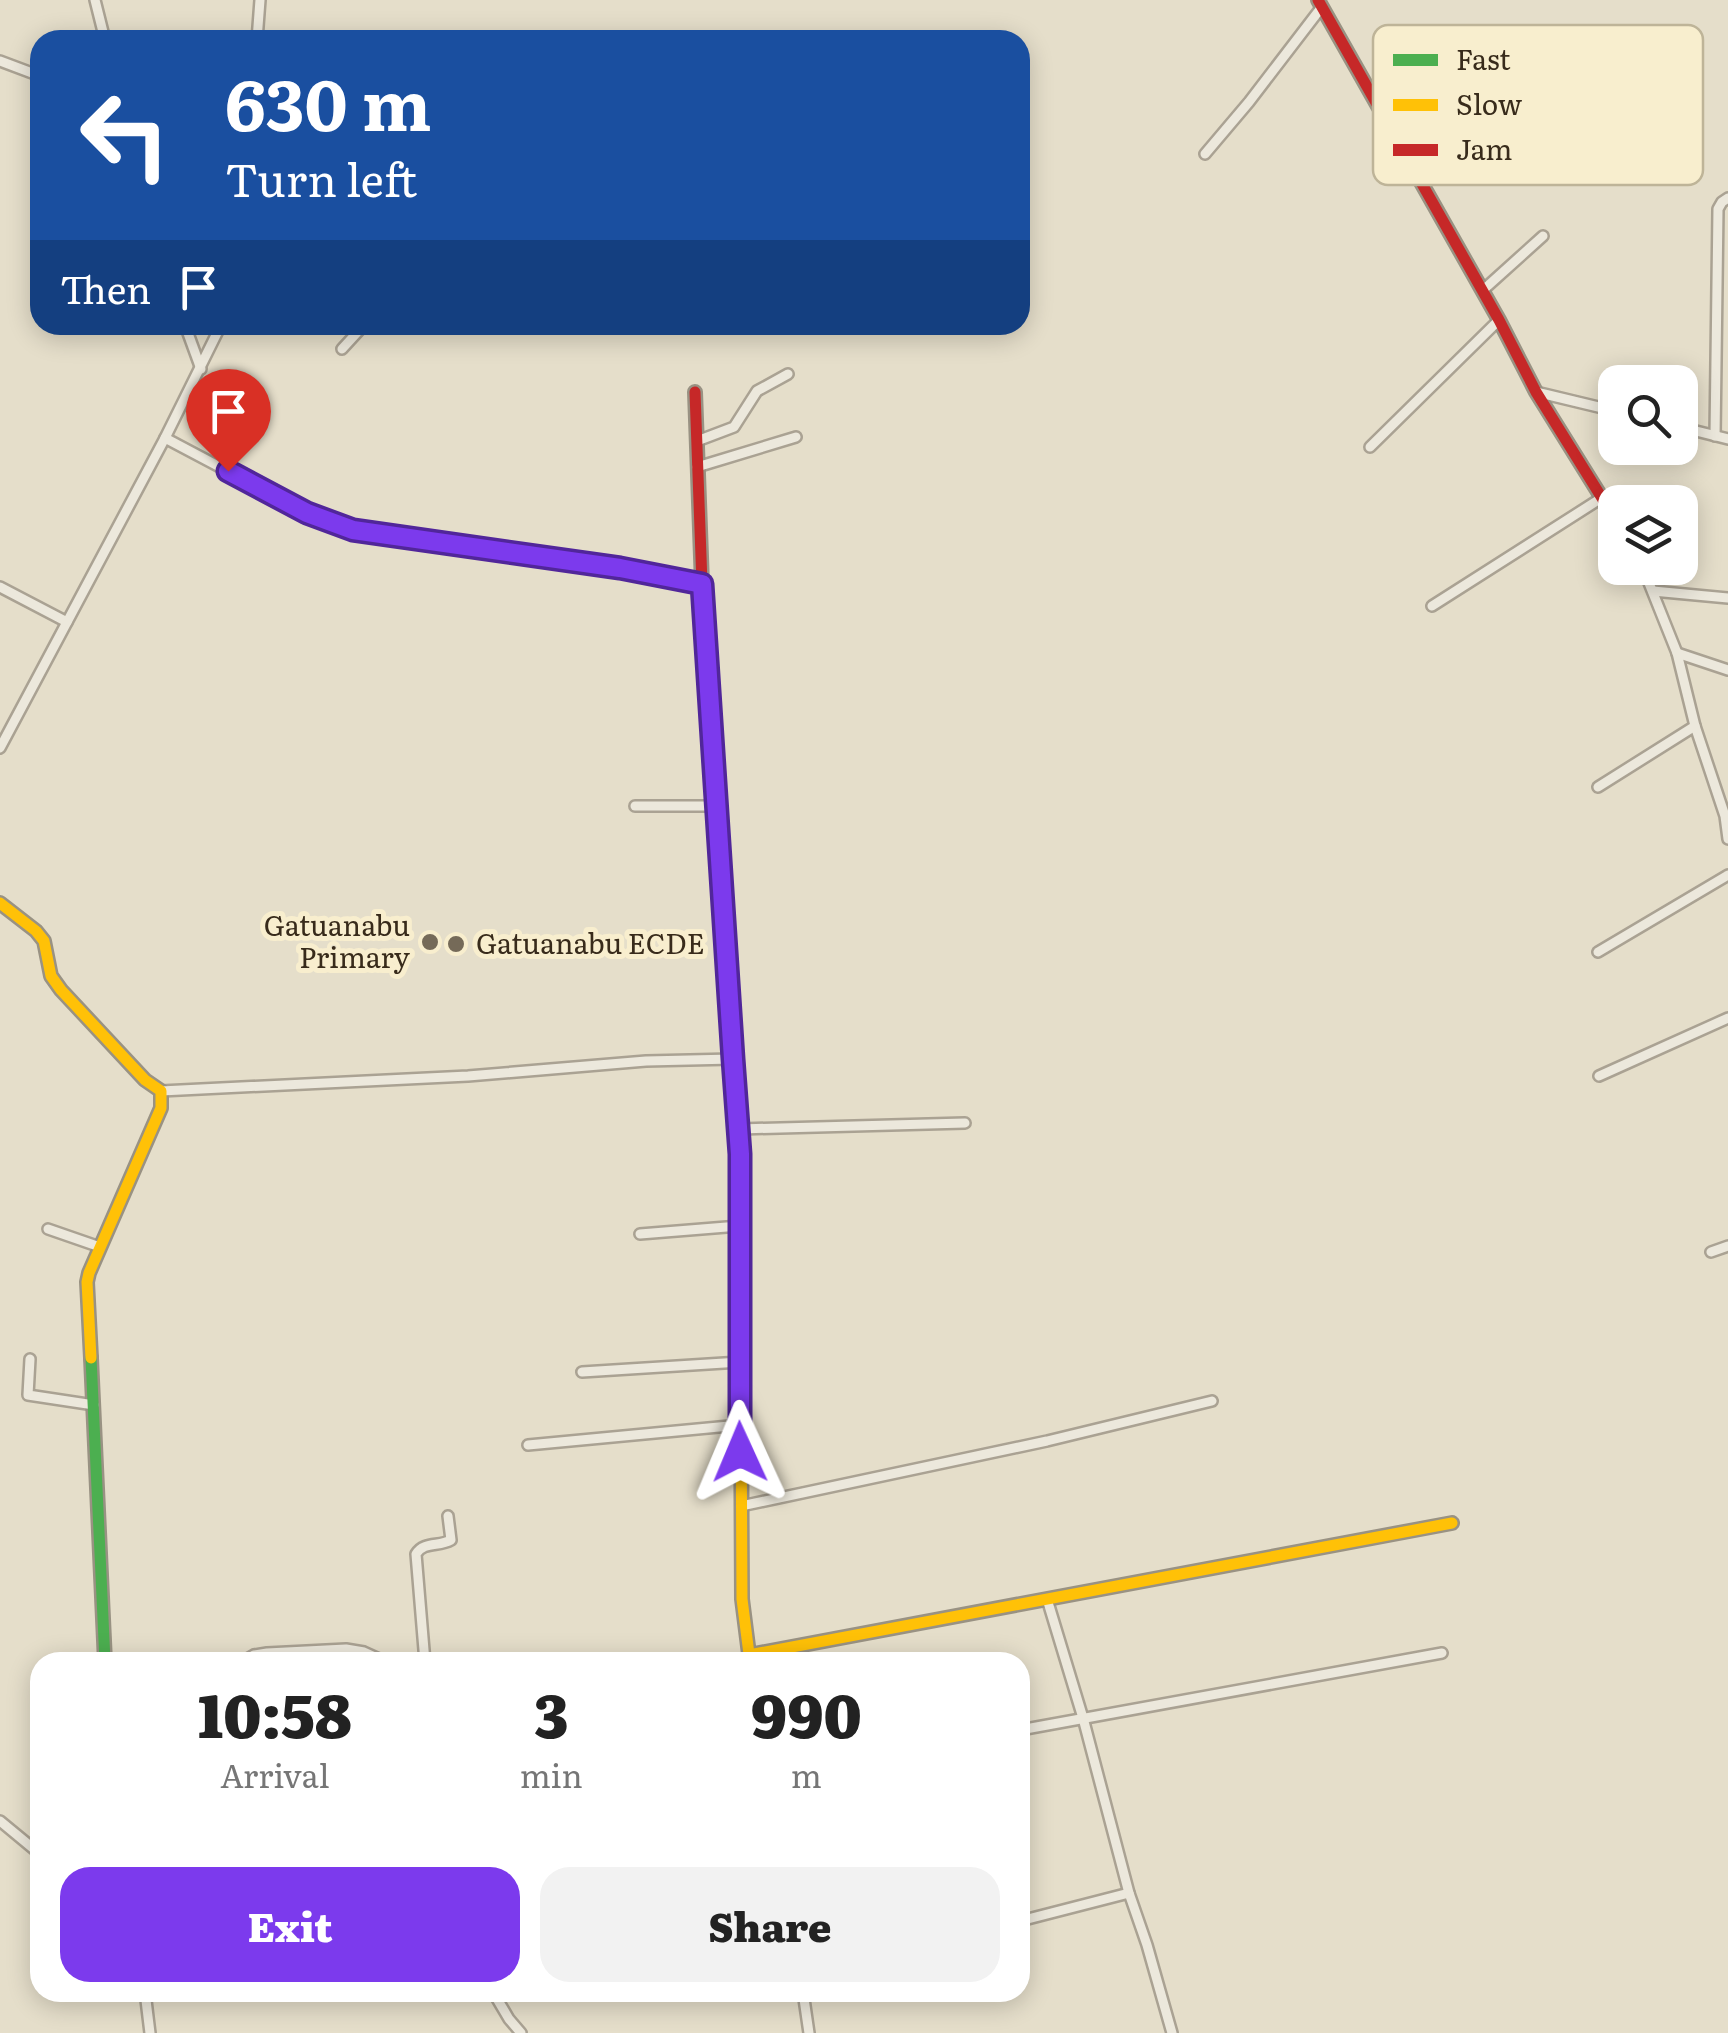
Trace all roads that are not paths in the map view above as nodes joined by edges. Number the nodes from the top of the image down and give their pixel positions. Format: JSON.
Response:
{"nodes":[{"id":1,"x":96,"y":0,"type":"edge"},
{"id":2,"x":260,"y":0,"type":"edge"},
{"id":3,"x":1319,"y":4,"type":"edge"},
{"id":4,"x":103,"y":30,"type":"edge"},
{"id":5,"x":259,"y":30,"type":"edge"},
{"id":6,"x":0,"y":61,"type":"edge"},
{"id":7,"x":30,"y":72,"type":"edge"},
{"id":8,"x":1373,"y":99,"type":"edge"},
{"id":9,"x":1205,"y":154,"type":"dead end"},
{"id":10,"x":1422,"y":185,"type":"edge"},
{"id":11,"x":1728,"y":198,"type":"edge"},
{"id":12,"x":1542,"y":236,"type":"dead end"},
{"id":13,"x":1482,"y":290,"type":"junction"},
{"id":14,"x":1499,"y":320,"type":"junction"},
{"id":15,"x":189,"y":335,"type":"edge"},
{"id":16,"x":216,"y":335,"type":"edge"},
{"id":17,"x":355,"y":335,"type":"edge"},
{"id":18,"x":342,"y":349,"type":"dead end"},
{"id":19,"x":201,"y":368,"type":"junction"},
{"id":20,"x":788,"y":374,"type":"dead end"},
{"id":21,"x":695,"y":392,"type":"dead end"},
{"id":22,"x":1536,"y":392,"type":"junction"},
{"id":23,"x":1598,"y":407,"type":"edge"},
{"id":24,"x":1698,"y":432,"type":"edge"},
{"id":25,"x":1715,"y":436,"type":"junction"},
{"id":26,"x":796,"y":437,"type":"dead end"},
{"id":27,"x":165,"y":438,"type":"junction"},
{"id":28,"x":1728,"y":440,"type":"edge"},
{"id":29,"x":697,"y":441,"type":"junction"},
{"id":30,"x":1370,"y":447,"type":"dead end"},
{"id":31,"x":698,"y":466,"type":"junction"},
{"id":32,"x":1598,"y":489,"type":"edge"},
{"id":33,"x":1598,"y":500,"type":"edge"},
{"id":34,"x":702,"y":584,"type":"junction"},
{"id":35,"x":1650,"y":585,"type":"edge"},
{"id":36,"x":0,"y":587,"type":"edge"},
{"id":37,"x":1653,"y":591,"type":"junction"},
{"id":38,"x":1728,"y":598,"type":"edge"},
{"id":39,"x":1432,"y":606,"type":"dead end"},
{"id":40,"x":67,"y":622,"type":"junction"},
{"id":41,"x":1677,"y":653,"type":"junction"},
{"id":42,"x":1728,"y":670,"type":"edge"},
{"id":43,"x":1695,"y":726,"type":"junction"},
{"id":44,"x":0,"y":748,"type":"edge"},
{"id":45,"x":1598,"y":787,"type":"dead end"},
{"id":46,"x":636,"y":806,"type":"dead end"},
{"id":47,"x":718,"y":806,"type":"junction"},
{"id":48,"x":1727,"y":816,"type":"edge"},
{"id":49,"x":1728,"y":839,"type":"edge"},
{"id":50,"x":1728,"y":876,"type":"edge"},
{"id":51,"x":0,"y":903,"type":"edge"},
{"id":52,"x":1598,"y":952,"type":"dead end"},
{"id":53,"x":1728,"y":1018,"type":"edge"},
{"id":54,"x":733,"y":1059,"type":"junction"},
{"id":55,"x":1598,"y":1076,"type":"dead end"},
{"id":56,"x":161,"y":1091,"type":"junction"},
{"id":57,"x":965,"y":1122,"type":"dead end"},
{"id":58,"x":740,"y":1128,"type":"junction"},
{"id":59,"x":739,"y":1226,"type":"junction"},
{"id":60,"x":48,"y":1229,"type":"dead end"},
{"id":61,"x":640,"y":1234,"type":"dead end"},
{"id":62,"x":1728,"y":1246,"type":"edge"},
{"id":63,"x":100,"y":1248,"type":"junction"},
{"id":64,"x":1711,"y":1252,"type":"dead end"},
{"id":65,"x":30,"y":1358,"type":"dead end"},
{"id":66,"x":740,"y":1362,"type":"junction"},
{"id":67,"x":582,"y":1372,"type":"dead end"},
{"id":68,"x":1212,"y":1401,"type":"dead end"},
{"id":69,"x":94,"y":1405,"type":"junction"},
{"id":70,"x":740,"y":1425,"type":"junction"},
{"id":71,"x":528,"y":1444,"type":"dead end"},
{"id":72,"x":740,"y":1506,"type":"junction"},
{"id":73,"x":448,"y":1516,"type":"dead end"},
{"id":74,"x":1452,"y":1523,"type":"dead end"},
{"id":75,"x":1048,"y":1599,"type":"junction"},
{"id":76,"x":106,"y":1652,"type":"edge"},
{"id":77,"x":267,"y":1652,"type":"edge"},
{"id":78,"x":364,"y":1652,"type":"edge"},
{"id":79,"x":423,"y":1652,"type":"edge"},
{"id":80,"x":749,"y":1652,"type":"edge"},
{"id":81,"x":785,"y":1652,"type":"edge"},
{"id":82,"x":1442,"y":1654,"type":"dead end"},
{"id":83,"x":1083,"y":1718,"type":"junction"},
{"id":84,"x":1030,"y":1728,"type":"edge"},
{"id":85,"x":0,"y":1821,"type":"edge"},
{"id":86,"x":30,"y":1846,"type":"edge"},
{"id":87,"x":1130,"y":1893,"type":"junction"},
{"id":88,"x":1030,"y":1918,"type":"edge"},
{"id":89,"x":146,"y":2002,"type":"edge"},
{"id":90,"x":499,"y":2002,"type":"edge"},
{"id":91,"x":804,"y":2002,"type":"edge"},
{"id":92,"x":150,"y":2033,"type":"edge"},
{"id":93,"x":520,"y":2033,"type":"edge"},
{"id":94,"x":809,"y":2033,"type":"edge"},
{"id":95,"x":1172,"y":2033,"type":"edge"}],
"edges":[{"from":1,"to":4,"type":"street"},
{"from":2,"to":5,"type":"street"},
{"from":3,"to":8,"type":"street"},
{"from":3,"to":9,"type":"street"},
{"from":6,"to":7,"type":"street"},
{"from":10,"to":13,"type":"street"},
{"from":11,"to":25,"type":"street"},
{"from":12,"to":13,"type":"street"},
{"from":13,"to":14,"type":"street"},
{"from":14,"to":22,"type":"street"},
{"from":14,"to":30,"type":"street"},
{"from":15,"to":19,"type":"street"},
{"from":16,"to":19,"type":"street"},
{"from":17,"to":18,"type":"street"},
{"from":19,"to":27,"type":"street"},
{"from":20,"to":29,"type":"street"},
{"from":21,"to":29,"type":"street"},
{"from":22,"to":23,"type":"street"},
{"from":22,"to":32,"type":"street"},
{"from":24,"to":25,"type":"street"},
{"from":25,"to":28,"type":"street"},
{"from":26,"to":31,"type":"street"},
{"from":27,"to":34,"type":"street"},
{"from":27,"to":40,"type":"street"},
{"from":29,"to":31,"type":"street"},
{"from":31,"to":34,"type":"street"},
{"from":33,"to":39,"type":"street"},
{"from":34,"to":47,"type":"street"},
{"from":35,"to":37,"type":"street"},
{"from":36,"to":40,"type":"street"},
{"from":37,"to":38,"type":"street"},
{"from":37,"to":41,"type":"street"},
{"from":40,"to":44,"type":"street"},
{"from":41,"to":42,"type":"street"},
{"from":41,"to":43,"type":"street"},
{"from":43,"to":45,"type":"street"},
{"from":43,"to":48,"type":"street"},
{"from":46,"to":47,"type":"street"},
{"from":47,"to":54,"type":"street"},
{"from":48,"to":49,"type":"street"},
{"from":50,"to":52,"type":"street"},
{"from":51,"to":56,"type":"street"},
{"from":53,"to":55,"type":"street"},
{"from":54,"to":56,"type":"street"},
{"from":54,"to":58,"type":"street"},
{"from":56,"to":63,"type":"street"},
{"from":57,"to":58,"type":"street"},
{"from":58,"to":59,"type":"street"},
{"from":59,"to":61,"type":"street"},
{"from":59,"to":66,"type":"street"},
{"from":60,"to":63,"type":"street"},
{"from":62,"to":64,"type":"street"},
{"from":63,"to":69,"type":"street"},
{"from":65,"to":69,"type":"street"},
{"from":66,"to":67,"type":"street"},
{"from":66,"to":70,"type":"street"},
{"from":68,"to":72,"type":"street"},
{"from":69,"to":76,"type":"street"},
{"from":70,"to":71,"type":"street"},
{"from":70,"to":72,"type":"street"},
{"from":72,"to":80,"type":"street"},
{"from":73,"to":79,"type":"street"},
{"from":74,"to":75,"type":"street"},
{"from":75,"to":81,"type":"street"},
{"from":75,"to":83,"type":"street"},
{"from":77,"to":78,"type":"street"},
{"from":82,"to":83,"type":"street"},
{"from":83,"to":84,"type":"street"},
{"from":83,"to":87,"type":"street"},
{"from":85,"to":86,"type":"street"},
{"from":87,"to":88,"type":"street"},
{"from":87,"to":95,"type":"street"},
{"from":89,"to":92,"type":"street"},
{"from":90,"to":93,"type":"street"},
{"from":91,"to":94,"type":"street"}]}
